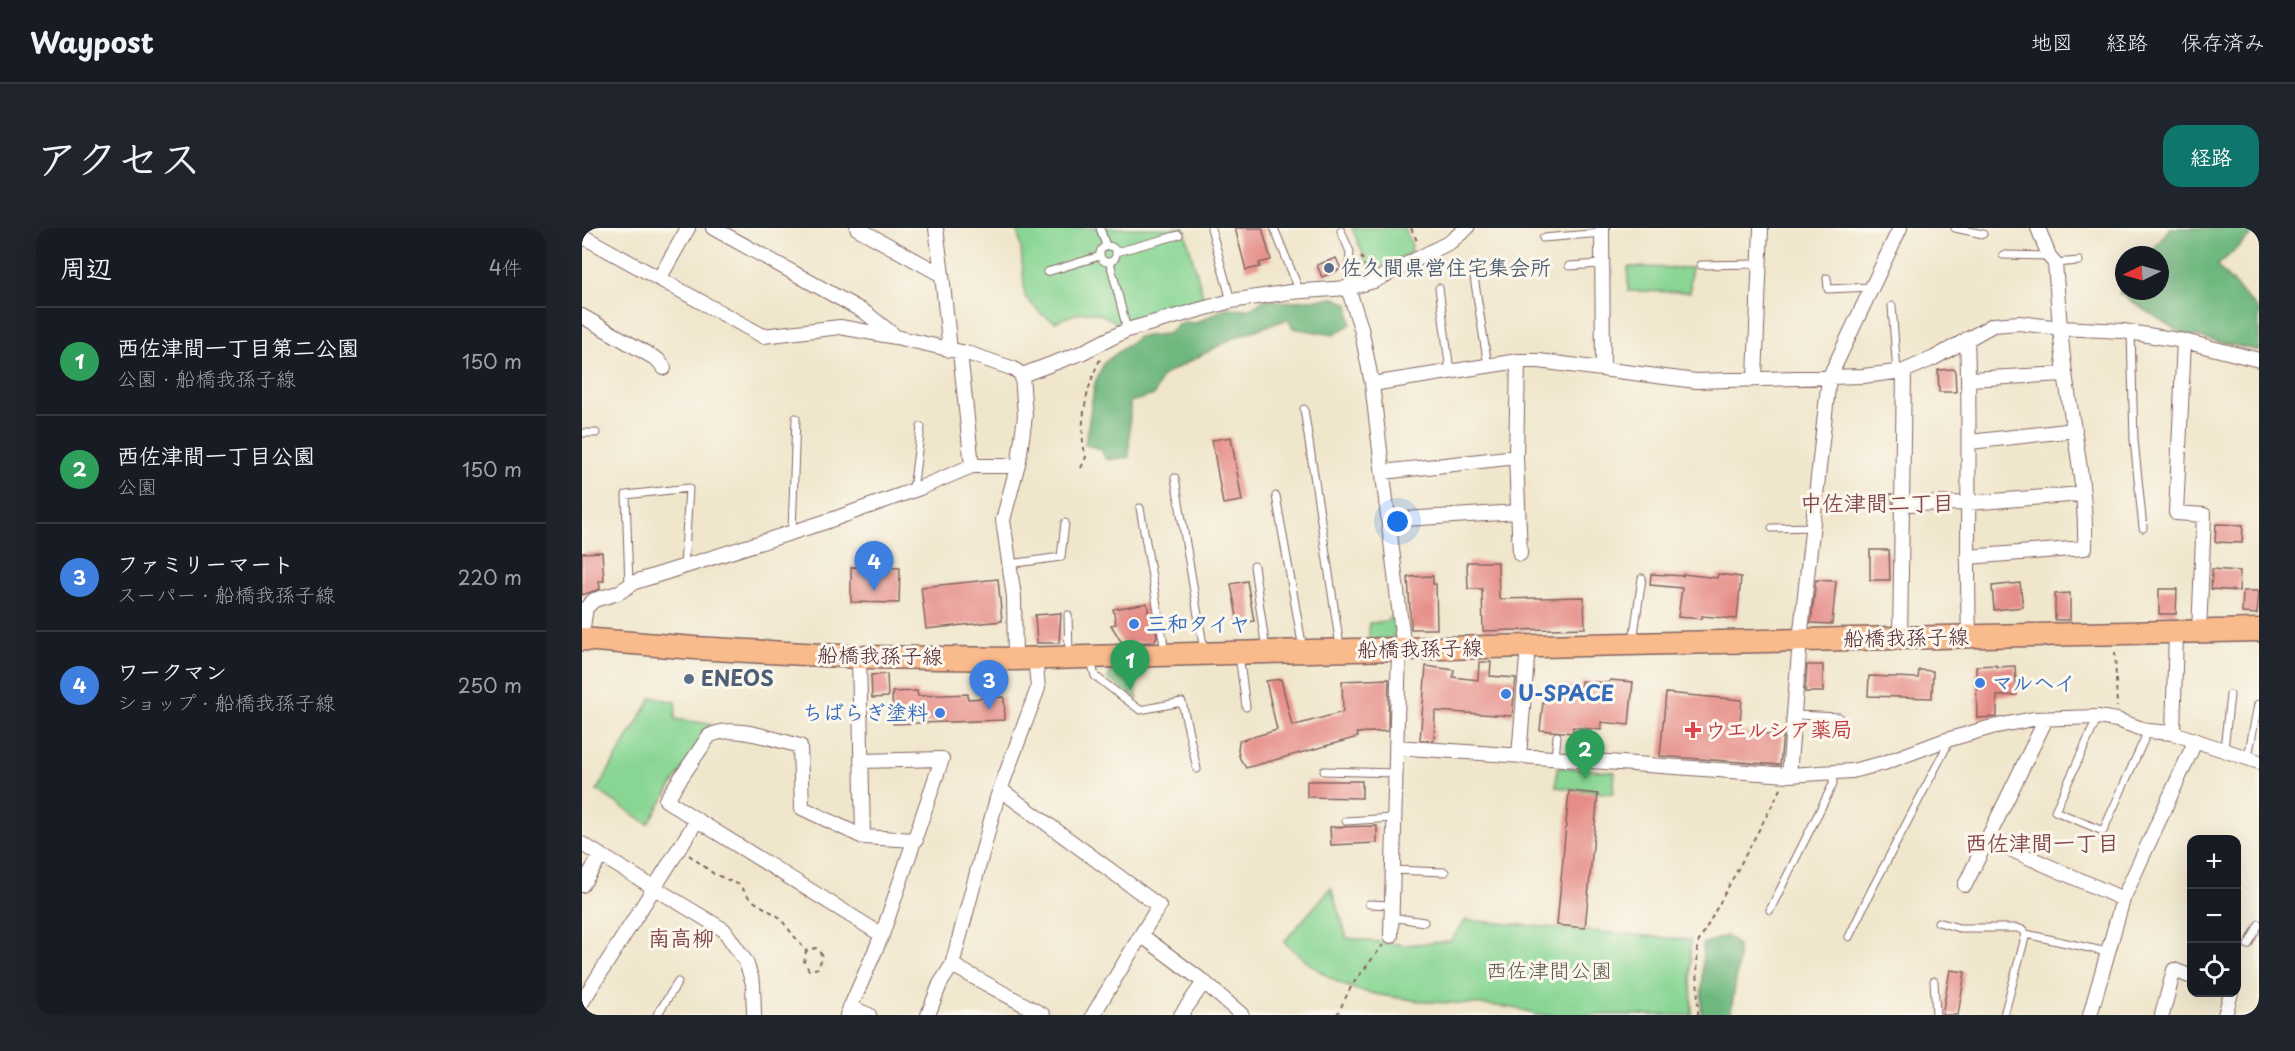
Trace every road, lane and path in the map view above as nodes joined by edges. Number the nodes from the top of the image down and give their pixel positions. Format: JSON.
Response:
{"nodes":[{"id":1,"x":688,"y":228,"type":"edge"},
{"id":2,"x":713,"y":228,"type":"edge"},
{"id":3,"x":857,"y":228,"type":"edge"},
{"id":4,"x":936,"y":228,"type":"edge"},
{"id":5,"x":1100,"y":228,"type":"edge"},
{"id":6,"x":1211,"y":228,"type":"edge"},
{"id":7,"x":1274,"y":228,"type":"edge"},
{"id":8,"x":1467,"y":228,"type":"edge"},
{"id":9,"x":1761,"y":228,"type":"edge"},
{"id":10,"x":1900,"y":228,"type":"edge"},
{"id":11,"x":1955,"y":228,"type":"edge"},
{"id":12,"x":2038,"y":228,"type":"edge"},
{"id":13,"x":1341,"y":231,"type":"dead end"},
{"id":14,"x":1602,"y":231,"type":"edge"},
{"id":15,"x":1983,"y":234,"type":"dead end"},
{"id":16,"x":1179,"y":235,"type":"dead end"},
{"id":17,"x":582,"y":236,"type":"edge"},
{"id":18,"x":1543,"y":238,"type":"dead end"},
{"id":19,"x":1106,"y":246,"type":"junction"},
{"id":20,"x":1116,"y":252,"type":"junction"},
{"id":21,"x":2003,"y":255,"type":"dead end"},
{"id":22,"x":1100,"y":256,"type":"junction"},
{"id":23,"x":2052,"y":260,"type":"junction"},
{"id":24,"x":2079,"y":261,"type":"dead end"},
{"id":25,"x":1110,"y":262,"type":"junction"},
{"id":26,"x":1601,"y":264,"type":"junction"},
{"id":27,"x":1759,"y":264,"type":"junction"},
{"id":28,"x":1701,"y":265,"type":"dead end"},
{"id":29,"x":1569,"y":266,"type":"dead end"},
{"id":30,"x":1047,"y":272,"type":"dead end"},
{"id":31,"x":942,"y":275,"type":"junction"},
{"id":32,"x":1474,"y":277,"type":"dead end"},
{"id":33,"x":1827,"y":278,"type":"dead end"},
{"id":34,"x":659,"y":279,"type":"junction"},
{"id":35,"x":1871,"y":286,"type":"junction"},
{"id":36,"x":1348,"y":288,"type":"junction"},
{"id":37,"x":1439,"y":288,"type":"dead end"},
{"id":38,"x":1300,"y":291,"type":"junction"},
{"id":39,"x":1231,"y":301,"type":"junction"},
{"id":40,"x":1892,"y":306,"type":"dead end"},
{"id":41,"x":582,"y":316,"type":"edge"},
{"id":42,"x":2061,"y":328,"type":"junction"},
{"id":43,"x":1127,"y":330,"type":"junction"},
{"id":44,"x":2131,"y":333,"type":"junction"},
{"id":45,"x":896,"y":337,"type":"junction"},
{"id":46,"x":1967,"y":339,"type":"junction"},
{"id":47,"x":2184,"y":341,"type":"junction"},
{"id":48,"x":1099,"y":344,"type":"junction"},
{"id":49,"x":955,"y":351,"type":"junction"},
{"id":50,"x":2259,"y":360,"type":"edge"},
{"id":51,"x":1518,"y":361,"type":"junction"},
{"id":52,"x":1488,"y":366,"type":"junction"},
{"id":53,"x":664,"y":368,"type":"dead end"},
{"id":54,"x":1603,"y":369,"type":"junction"},
{"id":55,"x":1450,"y":371,"type":"junction"},
{"id":56,"x":1901,"y":372,"type":"junction"},
{"id":57,"x":2065,"y":374,"type":"junction"},
{"id":58,"x":1022,"y":375,"type":"junction"},
{"id":59,"x":1755,"y":378,"type":"junction"},
{"id":60,"x":1829,"y":378,"type":"junction"},
{"id":61,"x":1969,"y":379,"type":"junction"},
{"id":62,"x":1372,"y":384,"type":"junction"},
{"id":63,"x":1304,"y":409,"type":"dead end"},
{"id":64,"x":796,"y":418,"type":"dead end"},
{"id":65,"x":921,"y":427,"type":"dead end"},
{"id":66,"x":2075,"y":430,"type":"junction"},
{"id":67,"x":582,"y":433,"type":"edge"},
{"id":68,"x":596,"y":433,"type":"dead end"},
{"id":69,"x":1970,"y":442,"type":"junction"},
{"id":70,"x":1516,"y":457,"type":"junction"},
{"id":71,"x":972,"y":466,"type":"junction"},
{"id":72,"x":1016,"y":466,"type":"junction"},
{"id":73,"x":1081,"y":468,"type":"dead end"},
{"id":74,"x":1383,"y":472,"type":"junction"},
{"id":75,"x":1175,"y":478,"type":"dead end"},
{"id":76,"x":913,"y":490,"type":"junction"},
{"id":77,"x":2082,"y":494,"type":"junction"},
{"id":78,"x":1276,"y":496,"type":"dead end"},
{"id":79,"x":1968,"y":503,"type":"junction"},
{"id":80,"x":1902,"y":504,"type":"junction"},
{"id":81,"x":1140,"y":508,"type":"dead end"},
{"id":82,"x":1518,"y":512,"type":"junction"},
{"id":83,"x":1388,"y":520,"type":"junction"},
{"id":84,"x":1065,"y":522,"type":"dead end"},
{"id":85,"x":1772,"y":528,"type":"dead end"},
{"id":86,"x":1813,"y":528,"type":"junction"},
{"id":87,"x":2143,"y":528,"type":"dead end"},
{"id":88,"x":792,"y":532,"type":"junction"},
{"id":89,"x":1520,"y":554,"type":"dead end"},
{"id":90,"x":1967,"y":557,"type":"junction"},
{"id":91,"x":1009,"y":564,"type":"junction"},
{"id":92,"x":1254,"y":566,"type":"dead end"},
{"id":93,"x":684,"y":567,"type":"junction"},
{"id":94,"x":1642,"y":578,"type":"dead end"},
{"id":95,"x":629,"y":586,"type":"junction"},
{"id":96,"x":1068,"y":615,"type":"dead end"},
{"id":97,"x":2259,"y":630,"type":"edge"},
{"id":98,"x":2199,"y":632,"type":"junction"},
{"id":99,"x":582,"y":633,"type":"edge"},
{"id":100,"x":2176,"y":633,"type":"junction"},
{"id":101,"x":2115,"y":634,"type":"junction"},
{"id":102,"x":1969,"y":637,"type":"junction"},
{"id":103,"x":582,"y":639,"type":"edge"},
{"id":104,"x":1900,"y":639,"type":"junction"},
{"id":105,"x":1800,"y":640,"type":"junction"},
{"id":106,"x":1633,"y":644,"type":"junction"},
{"id":107,"x":1528,"y":646,"type":"junction"},
{"id":108,"x":1341,"y":650,"type":"junction"},
{"id":109,"x":1399,"y":650,"type":"junction"},
{"id":110,"x":1304,"y":651,"type":"junction"},
{"id":111,"x":1239,"y":652,"type":"junction"},
{"id":112,"x":1266,"y":652,"type":"junction"},
{"id":113,"x":1166,"y":654,"type":"junction"},
{"id":114,"x":1205,"y":654,"type":"junction"},
{"id":115,"x":859,"y":657,"type":"junction"},
{"id":116,"x":1079,"y":657,"type":"junction"},
{"id":117,"x":1025,"y":658,"type":"junction"},
{"id":118,"x":2230,"y":694,"type":"dead end"},
{"id":119,"x":2258,"y":704,"type":"edge"},
{"id":120,"x":1246,"y":707,"type":"dead end"},
{"id":121,"x":1794,"y":715,"type":"junction"},
{"id":122,"x":1839,"y":717,"type":"dead end"},
{"id":123,"x":2098,"y":717,"type":"junction"},
{"id":124,"x":2046,"y":719,"type":"junction"},
{"id":125,"x":2117,"y":720,"type":"junction"},
{"id":126,"x":2148,"y":730,"type":"junction"},
{"id":127,"x":2173,"y":734,"type":"junction"},
{"id":128,"x":1557,"y":736,"type":"dead end"},
{"id":129,"x":1943,"y":741,"type":"junction"},
{"id":130,"x":2195,"y":742,"type":"junction"},
{"id":131,"x":1396,"y":747,"type":"junction"},
{"id":132,"x":2224,"y":749,"type":"junction"},
{"id":133,"x":1519,"y":756,"type":"junction"},
{"id":134,"x":1554,"y":758,"type":"junction"},
{"id":135,"x":2253,"y":759,"type":"edge"},
{"id":136,"x":861,"y":761,"type":"junction"},
{"id":137,"x":1197,"y":769,"type":"dead end"},
{"id":138,"x":1324,"y":771,"type":"dead end"},
{"id":139,"x":1395,"y":772,"type":"junction"},
{"id":140,"x":1833,"y":773,"type":"junction"},
{"id":141,"x":1789,"y":775,"type":"junction"},
{"id":142,"x":1001,"y":790,"type":"junction"},
{"id":143,"x":1393,"y":818,"type":"junction"},
{"id":144,"x":697,"y":820,"type":"junction"},
{"id":145,"x":1346,"y":821,"type":"dead end"},
{"id":146,"x":863,"y":837,"type":"junction"},
{"id":147,"x":1987,"y":839,"type":"junction"},
{"id":148,"x":916,"y":840,"type":"junction"},
{"id":149,"x":582,"y":844,"type":"edge"},
{"id":150,"x":680,"y":848,"type":"junction"},
{"id":151,"x":601,"y":856,"type":"junction"},
{"id":152,"x":1392,"y":870,"type":"junction"},
{"id":153,"x":1445,"y":872,"type":"dead end"},
{"id":154,"x":582,"y":885,"type":"edge"},
{"id":155,"x":1965,"y":885,"type":"dead end"},
{"id":156,"x":656,"y":888,"type":"junction"},
{"id":157,"x":2123,"y":899,"type":"junction"},
{"id":158,"x":1369,"y":903,"type":"dead end"},
{"id":159,"x":1770,"y":910,"type":"dead end"},
{"id":160,"x":1391,"y":911,"type":"junction"},
{"id":161,"x":1424,"y":922,"type":"dead end"},
{"id":162,"x":1938,"y":922,"type":"dead end"},
{"id":163,"x":2259,"y":924,"type":"edge"},
{"id":164,"x":2026,"y":934,"type":"junction"},
{"id":165,"x":882,"y":935,"type":"junction"},
{"id":166,"x":1141,"y":935,"type":"junction"},
{"id":167,"x":1391,"y":936,"type":"joint"},
{"id":168,"x":1849,"y":937,"type":"dead end"},
{"id":169,"x":2248,"y":945,"type":"dead end"},
{"id":170,"x":806,"y":951,"type":"junction"},
{"id":171,"x":2106,"y":952,"type":"junction"},
{"id":172,"x":952,"y":964,"type":"junction"},
{"id":173,"x":2187,"y":975,"type":"edge"},
{"id":174,"x":1204,"y":981,"type":"junction"},
{"id":175,"x":1934,"y":981,"type":"dead end"},
{"id":176,"x":678,"y":982,"type":"dead end"},
{"id":177,"x":2230,"y":997,"type":"edge"},
{"id":178,"x":582,"y":1002,"type":"edge"},
{"id":179,"x":849,"y":1011,"type":"edge"},
{"id":180,"x":657,"y":1015,"type":"edge"},
{"id":181,"x":754,"y":1015,"type":"edge"},
{"id":182,"x":869,"y":1015,"type":"edge"},
{"id":183,"x":928,"y":1015,"type":"edge"},
{"id":184,"x":1043,"y":1015,"type":"edge"},
{"id":185,"x":1094,"y":1015,"type":"edge"},
{"id":186,"x":1180,"y":1015,"type":"edge"},
{"id":187,"x":1242,"y":1015,"type":"edge"},
{"id":188,"x":1337,"y":1015,"type":"edge"},
{"id":189,"x":1698,"y":1015,"type":"edge"},
{"id":190,"x":1936,"y":1015,"type":"edge"},
{"id":191,"x":2004,"y":1015,"type":"edge"},
{"id":192,"x":2090,"y":1015,"type":"edge"},
{"id":193,"x":2162,"y":1015,"type":"edge"},
{"id":194,"x":2224,"y":1015,"type":"edge"}],
"edges":[{"from":1,"to":34,"type":"street"},
{"from":2,"to":45,"type":"street"},
{"from":3,"to":31,"type":"street"},
{"from":4,"to":31,"type":"street"},
{"from":5,"to":19,"type":"lane"},
{"from":6,"to":39,"type":"lane"},
{"from":7,"to":38,"type":"lane"},
{"from":8,"to":36,"type":"street"},
{"from":9,"to":27,"type":"street"},
{"from":10,"to":35,"type":"street"},
{"from":11,"to":15,"type":"lane"},
{"from":12,"to":23,"type":"street"},
{"from":13,"to":36,"type":"lane"},
{"from":14,"to":18,"type":"lane"},
{"from":14,"to":26,"type":"street"},
{"from":16,"to":20,"type":"lane"},
{"from":17,"to":34,"type":"street"},
{"from":19,"to":20,"type":"lane"},
{"from":19,"to":22,"type":"lane"},
{"from":20,"to":25,"type":"lane"},
{"from":21,"to":23,"type":"lane"},
{"from":22,"to":25,"type":"lane"},
{"from":22,"to":30,"type":"lane"},
{"from":23,"to":24,"type":"lane"},
{"from":23,"to":42,"type":"street"},
{"from":25,"to":43,"type":"lane"},
{"from":26,"to":29,"type":"lane"},
{"from":26,"to":54,"type":"street"},
{"from":27,"to":28,"type":"lane"},
{"from":27,"to":59,"type":"street"},
{"from":31,"to":49,"type":"street"},
{"from":32,"to":52,"type":"lane"},
{"from":33,"to":35,"type":"lane"},
{"from":34,"to":45,"type":"street"},
{"from":35,"to":60,"type":"street"},
{"from":36,"to":38,"type":"street"},
{"from":36,"to":62,"type":"street"},
{"from":37,"to":55,"type":"lane"},
{"from":38,"to":39,"type":"street"},
{"from":39,"to":43,"type":"street"},
{"from":40,"to":56,"type":"lane"},
{"from":41,"to":53,"type":"street"},
{"from":42,"to":44,"type":"street"},
{"from":42,"to":46,"type":"street"},
{"from":42,"to":57,"type":"street"},
{"from":43,"to":48,"type":"street"},
{"from":44,"to":47,"type":"street"},
{"from":44,"to":87,"type":"lane"},
{"from":45,"to":49,"type":"street"},
{"from":46,"to":56,"type":"street"},
{"from":46,"to":61,"type":"street"},
{"from":47,"to":50,"type":"street"},
{"from":47,"to":98,"type":"street"},
{"from":48,"to":58,"type":"street"},
{"from":48,"to":73,"type":"path"},
{"from":49,"to":58,"type":"street"},
{"from":49,"to":71,"type":"street"},
{"from":51,"to":52,"type":"street"},
{"from":51,"to":54,"type":"street"},
{"from":51,"to":70,"type":"street"},
{"from":52,"to":55,"type":"street"},
{"from":54,"to":59,"type":"street"},
{"from":55,"to":62,"type":"street"},
{"from":56,"to":60,"type":"street"},
{"from":56,"to":80,"type":"street"},
{"from":57,"to":61,"type":"street"},
{"from":57,"to":66,"type":"street"},
{"from":58,"to":72,"type":"street"},
{"from":59,"to":60,"type":"street"},
{"from":60,"to":86,"type":"street"},
{"from":61,"to":69,"type":"street"},
{"from":62,"to":74,"type":"street"},
{"from":63,"to":108,"type":"lane"},
{"from":64,"to":88,"type":"lane"},
{"from":65,"to":76,"type":"lane"},
{"from":66,"to":69,"type":"street"},
{"from":66,"to":77,"type":"street"},
{"from":67,"to":68,"type":"lane"},
{"from":69,"to":79,"type":"street"},
{"from":70,"to":74,"type":"street"},
{"from":70,"to":82,"type":"street"},
{"from":71,"to":72,"type":"street"},
{"from":71,"to":76,"type":"street"},
{"from":72,"to":91,"type":"street"},
{"from":74,"to":83,"type":"street"},
{"from":75,"to":114,"type":"lane"},
{"from":76,"to":88,"type":"street"},
{"from":77,"to":79,"type":"street"},
{"from":77,"to":90,"type":"street"},
{"from":78,"to":110,"type":"lane"},
{"from":79,"to":80,"type":"street"},
{"from":79,"to":90,"type":"street"},
{"from":80,"to":104,"type":"street"},
{"from":81,"to":113,"type":"lane"},
{"from":82,"to":83,"type":"street"},
{"from":82,"to":89,"type":"street"},
{"from":83,"to":109,"type":"street"},
{"from":84,"to":91,"type":"lane"},
{"from":85,"to":86,"type":"lane"},
{"from":86,"to":105,"type":"street"},
{"from":88,"to":93,"type":"street"},
{"from":90,"to":102,"type":"street"},
{"from":91,"to":117,"type":"street"},
{"from":92,"to":112,"type":"lane"},
{"from":93,"to":95,"type":"street"},
{"from":93,"to":95,"type":"lane"},
{"from":94,"to":106,"type":"lane"},
{"from":95,"to":99,"type":"street"},
{"from":96,"to":116,"type":"lane"},
{"from":97,"to":98,"type":"main road","name":"船橋我孫子線"},
{"from":98,"to":100,"type":"main road","name":"船橋我孫子線"},
{"from":100,"to":101,"type":"main road","name":"船橋我孫子線"},
{"from":100,"to":127,"type":"street"},
{"from":101,"to":102,"type":"main road","name":"船橋我孫子線"},
{"from":101,"to":125,"type":"path"},
{"from":102,"to":104,"type":"main road","name":"船橋我孫子線"},
{"from":103,"to":115,"type":"main road","name":"船橋我孫子線"},
{"from":104,"to":105,"type":"main road","name":"船橋我孫子線"},
{"from":105,"to":106,"type":"main road","name":"船橋我孫子線"},
{"from":105,"to":121,"type":"street"},
{"from":106,"to":107,"type":"main road","name":"船橋我孫子線"},
{"from":107,"to":109,"type":"main road","name":"船橋我孫子線"},
{"from":107,"to":133,"type":"street"},
{"from":108,"to":109,"type":"main road","name":"船橋我孫子線"},
{"from":108,"to":110,"type":"main road","name":"船橋我孫子線"},
{"from":109,"to":131,"type":"street"},
{"from":110,"to":112,"type":"main road","name":"船橋我孫子線"},
{"from":111,"to":112,"type":"main road","name":"船橋我孫子線"},
{"from":111,"to":114,"type":"main road","name":"船橋我孫子線"},
{"from":111,"to":120,"type":"lane"},
{"from":113,"to":114,"type":"main road","name":"船橋我孫子線"},
{"from":113,"to":116,"type":"main road","name":"船橋我孫子線"},
{"from":115,"to":117,"type":"main road","name":"船橋我孫子線"},
{"from":115,"to":136,"type":"street"},
{"from":116,"to":117,"type":"main road","name":"船橋我孫子線"},
{"from":116,"to":137,"type":"lane"},
{"from":117,"to":142,"type":"street"},
{"from":118,"to":132,"type":"lane"},
{"from":119,"to":135,"type":"lane"},
{"from":121,"to":122,"type":"lane"},
{"from":121,"to":141,"type":"street"},
{"from":123,"to":124,"type":"street"},
{"from":123,"to":125,"type":"street"},
{"from":123,"to":126,"type":"lane"},
{"from":124,"to":129,"type":"street"},
{"from":124,"to":147,"type":"street"},
{"from":125,"to":126,"type":"street"},
{"from":126,"to":127,"type":"street"},
{"from":127,"to":130,"type":"street"},
{"from":128,"to":134,"type":"lane"},
{"from":129,"to":140,"type":"street"},
{"from":129,"to":168,"type":"lane"},
{"from":130,"to":132,"type":"street"},
{"from":130,"to":157,"type":"street"},
{"from":131,"to":133,"type":"street"},
{"from":131,"to":139,"type":"street"},
{"from":132,"to":135,"type":"street"},
{"from":133,"to":134,"type":"street"},
{"from":134,"to":141,"type":"street"},
{"from":136,"to":146,"type":"street"},
{"from":136,"to":148,"type":"street"},
{"from":138,"to":139,"type":"lane"},
{"from":139,"to":143,"type":"street"},
{"from":140,"to":141,"type":"street"},
{"from":140,"to":159,"type":"lane"},
{"from":141,"to":189,"type":"path"},
{"from":142,"to":166,"type":"street"},
{"from":142,"to":172,"type":"street"},
{"from":143,"to":145,"type":"lane"},
{"from":143,"to":152,"type":"street"},
{"from":144,"to":146,"type":"street"},
{"from":144,"to":150,"type":"street"},
{"from":144,"to":165,"type":"street"},
{"from":146,"to":148,"type":"street"},
{"from":147,"to":155,"type":"street"},
{"from":147,"to":157,"type":"street"},
{"from":148,"to":165,"type":"street"},
{"from":149,"to":151,"type":"street"},
{"from":150,"to":156,"type":"street"},
{"from":150,"to":170,"type":"path"},
{"from":151,"to":154,"type":"street"},
{"from":151,"to":156,"type":"street"},
{"from":152,"to":153,"type":"lane"},
{"from":152,"to":160,"type":"street"},
{"from":156,"to":178,"type":"street"},
{"from":156,"to":181,"type":"street"},
{"from":157,"to":171,"type":"street"},
{"from":158,"to":160,"type":"lane"},
{"from":160,"to":161,"type":"lane"},
{"from":160,"to":167,"type":"street"},
{"from":162,"to":164,"type":"lane"},
{"from":163,"to":169,"type":"lane"},
{"from":164,"to":171,"type":"lane"},
{"from":164,"to":191,"type":"lane"},
{"from":165,"to":179,"type":"street"},
{"from":166,"to":174,"type":"street"},
{"from":166,"to":185,"type":"street"},
{"from":167,"to":188,"type":"path"},
{"from":170,"to":170,"type":"path"},
{"from":171,"to":192,"type":"street"},
{"from":172,"to":183,"type":"street"},
{"from":172,"to":184,"type":"street"},
{"from":173,"to":193,"type":"street"},
{"from":174,"to":186,"type":"street"},
{"from":174,"to":187,"type":"street"},
{"from":175,"to":190,"type":"lane"},
{"from":176,"to":180,"type":"lane"},
{"from":177,"to":194,"type":"street"},
{"from":179,"to":182,"type":"street"}]}
